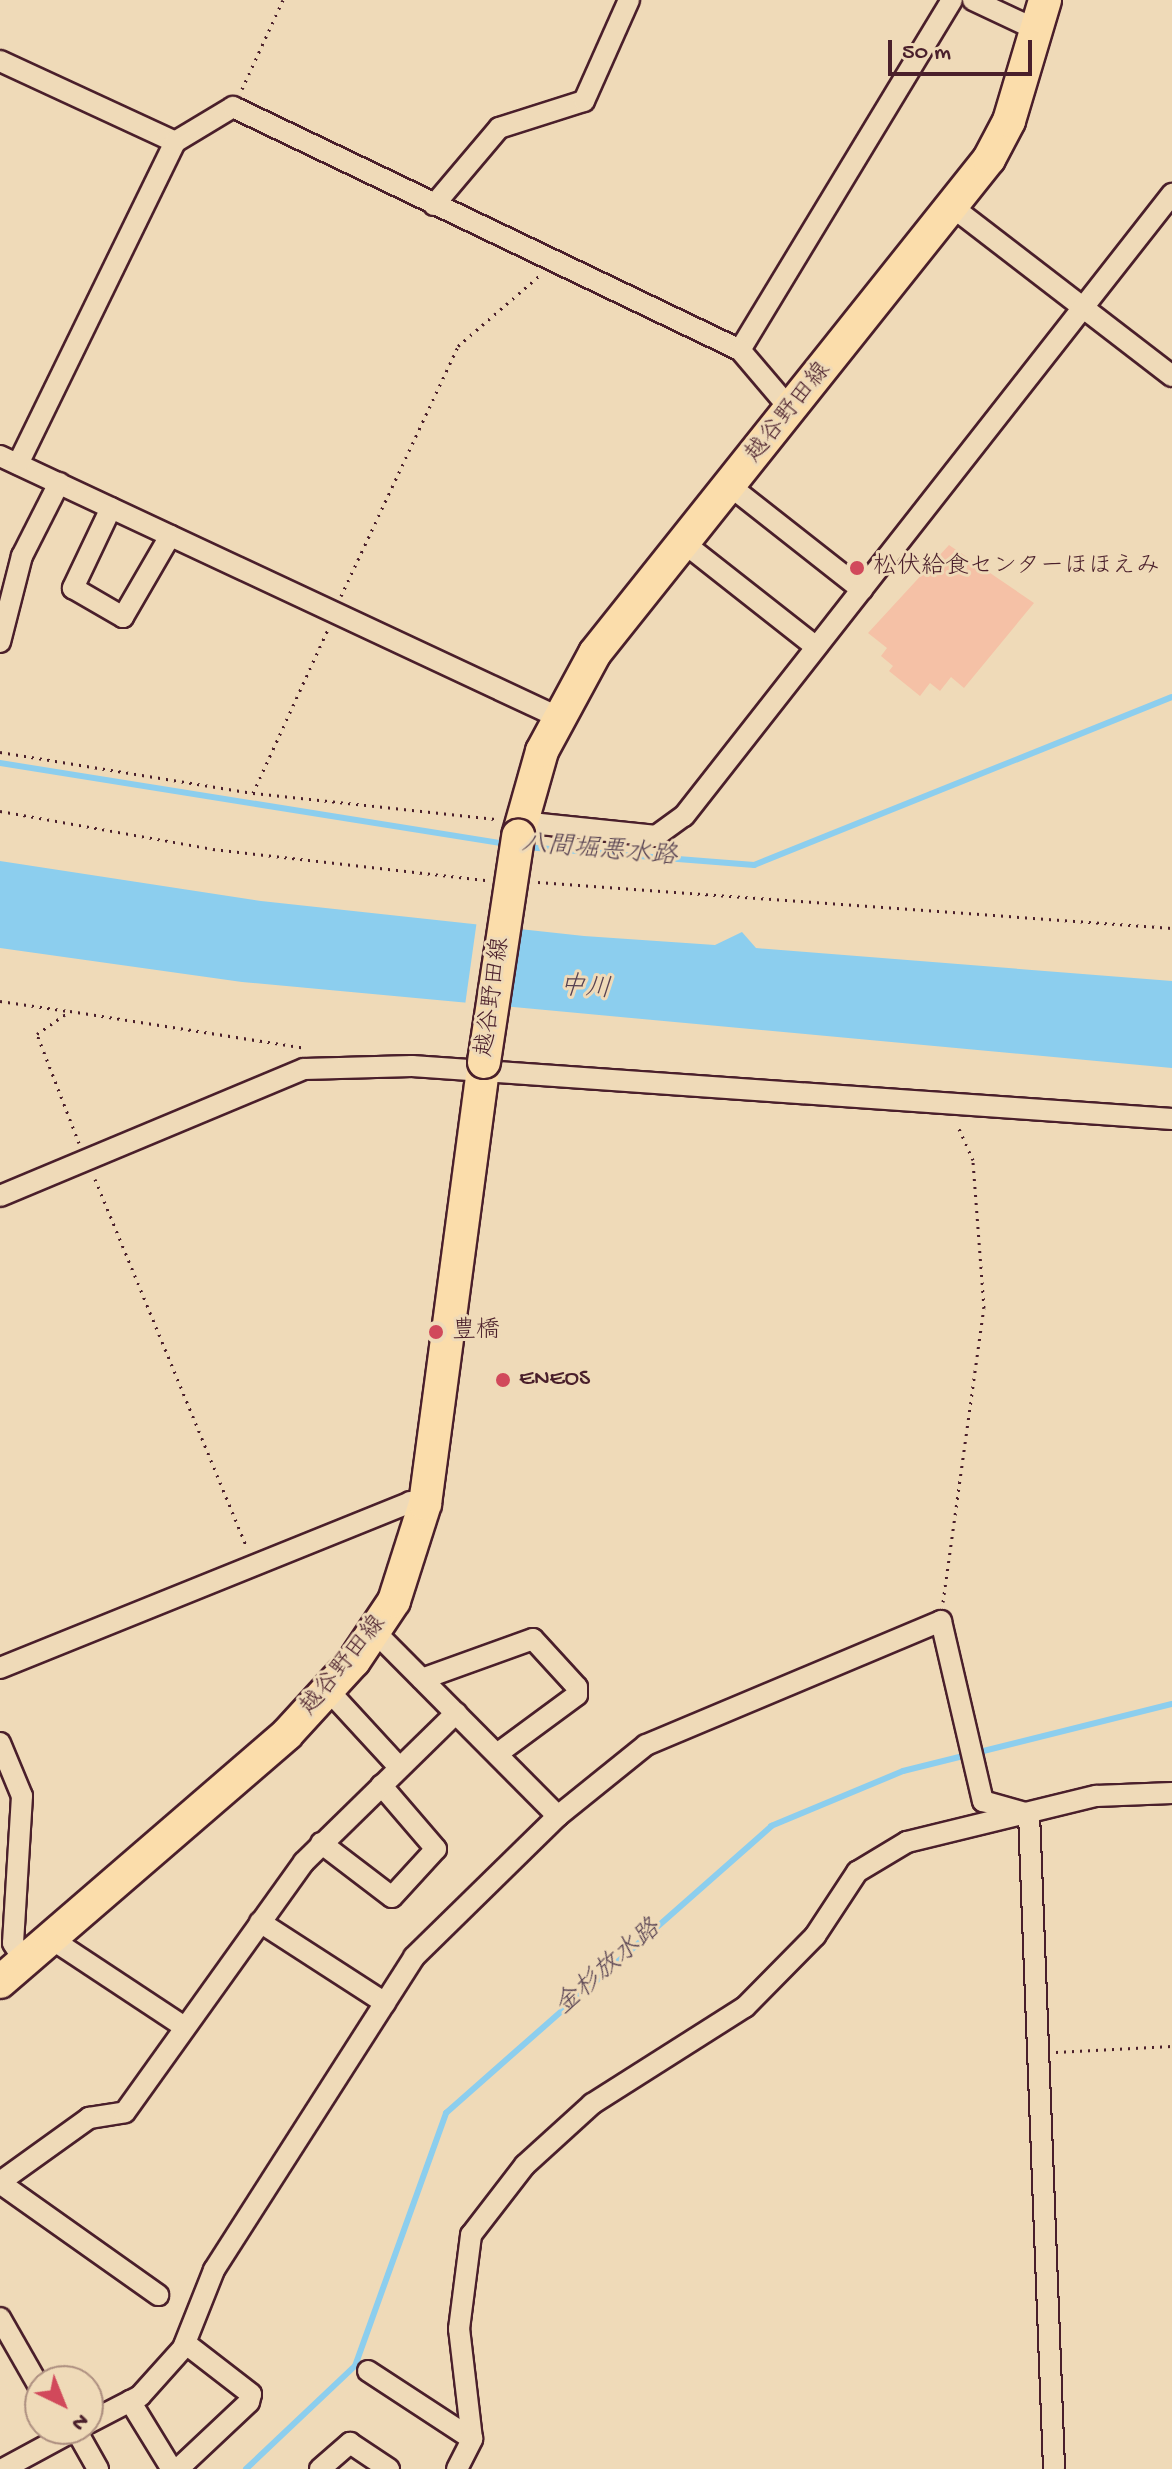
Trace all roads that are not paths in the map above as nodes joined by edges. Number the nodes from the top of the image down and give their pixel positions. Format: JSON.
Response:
{"nodes":[{"id":1,"x":629,"y":0,"type":"edge"},
{"id":2,"x":952,"y":0,"type":"edge"},
{"id":3,"x":973,"y":0,"type":"edge"},
{"id":4,"x":1041,"y":15,"type":"edge"},
{"id":5,"x":0,"y":61,"type":"edge"},
{"id":6,"x":175,"y":142,"type":"junction"},
{"id":7,"x":1172,"y":194,"type":"edge"},
{"id":8,"x":434,"y":205,"type":"junction"},
{"id":9,"x":955,"y":209,"type":"junction"},
{"id":10,"x":1084,"y":306,"type":"junction"},
{"id":11,"x":740,"y":350,"type":"junction"},
{"id":12,"x":1172,"y":376,"type":"edge"},
{"id":13,"x":791,"y":410,"type":"junction"},
{"id":14,"x":9,"y":460,"type":"edge"},
{"id":15,"x":59,"y":483,"type":"junction"},
{"id":16,"x":730,"y":486,"type":"junction"},
{"id":17,"x":111,"y":508,"type":"junction"},
{"id":18,"x":170,"y":536,"type":"junction"},
{"id":19,"x":684,"y":543,"type":"junction"},
{"id":20,"x":862,"y":590,"type":"junction"},
{"id":21,"x":0,"y":642,"type":"edge"},
{"id":22,"x":816,"y":647,"type":"junction"},
{"id":23,"x":558,"y":717,"type":"junction"},
{"id":24,"x":519,"y":829,"type":"junction"},
{"id":25,"x":484,"y":1067,"type":"junction"},
{"id":26,"x":1172,"y":1119,"type":"edge"},
{"id":27,"x":0,"y":1196,"type":"edge"},
{"id":28,"x":425,"y":1504,"type":"junction"},
{"id":29,"x":376,"y":1633,"type":"junction"},
{"id":30,"x":0,"y":1668,"type":"edge"},
{"id":31,"x":422,"y":1679,"type":"junction"},
{"id":32,"x":329,"y":1691,"type":"junction"},
{"id":33,"x":456,"y":1713,"type":"junction"},
{"id":34,"x":0,"y":1743,"type":"edge"},
{"id":35,"x":497,"y":1754,"type":"junction"},
{"id":36,"x":399,"y":1767,"type":"junction"},
{"id":37,"x":381,"y":1785,"type":"junction"},
{"id":38,"x":1172,"y":1793,"type":"edge"},
{"id":39,"x":1029,"y":1814,"type":"junction"},
{"id":40,"x":558,"y":1816,"type":"junction"},
{"id":41,"x":321,"y":1843,"type":"junction"},
{"id":42,"x":260,"y":1922,"type":"junction"},
{"id":43,"x":50,"y":1938,"type":"junction"},
{"id":44,"x":24,"y":1960,"type":"junction"},
{"id":45,"x":0,"y":1982,"type":"edge"},
{"id":46,"x":385,"y":2003,"type":"junction"},
{"id":47,"x":183,"y":2026,"type":"junction"},
{"id":48,"x":0,"y":2183,"type":"edge"},
{"id":49,"x":158,"y":2295,"type":"dead end"},
{"id":50,"x":0,"y":2318,"type":"edge"},
{"id":51,"x":185,"y":2343,"type":"junction"},
{"id":52,"x":27,"y":2365,"type":"edge"},
{"id":53,"x":368,"y":2371,"type":"dead end"},
{"id":54,"x":130,"y":2401,"type":"junction"},
{"id":55,"x":104,"y":2415,"type":"edge"},
{"id":56,"x":472,"y":2439,"type":"junction"},
{"id":57,"x":42,"y":2445,"type":"edge"},
{"id":58,"x":81,"y":2445,"type":"edge"},
{"id":59,"x":3,"y":2465,"type":"edge"},
{"id":60,"x":98,"y":2469,"type":"edge"},
{"id":61,"x":320,"y":2469,"type":"edge"},
{"id":62,"x":389,"y":2469,"type":"edge"},
{"id":63,"x":457,"y":2469,"type":"edge"},
{"id":64,"x":1054,"y":2469,"type":"edge"}],
"edges":[{"from":1,"to":8,"type":"street"},
{"from":2,"to":11,"type":"street"},
{"from":3,"to":4,"type":"street"},
{"from":4,"to":9,"type":"main road","name":"越谷野田線"},
{"from":5,"to":6,"type":"street"},
{"from":6,"to":8,"type":"street"},
{"from":6,"to":14,"type":"street"},
{"from":7,"to":10,"type":"street"},
{"from":8,"to":11,"type":"street"},
{"from":9,"to":10,"type":"street"},
{"from":9,"to":13,"type":"main road","name":"越谷野田線"},
{"from":10,"to":12,"type":"street"},
{"from":10,"to":20,"type":"street"},
{"from":11,"to":13,"type":"street"},
{"from":13,"to":16,"type":"main road","name":"越谷野田線"},
{"from":14,"to":15,"type":"street"},
{"from":15,"to":17,"type":"street"},
{"from":15,"to":21,"type":"street"},
{"from":16,"to":19,"type":"main road","name":"越谷野田線"},
{"from":16,"to":20,"type":"street"},
{"from":17,"to":18,"type":"street"},
{"from":17,"to":18,"type":"street"},
{"from":18,"to":23,"type":"street"},
{"from":19,"to":22,"type":"street"},
{"from":19,"to":23,"type":"main road","name":"越谷野田線"},
{"from":20,"to":22,"type":"street"},
{"from":22,"to":24,"type":"street"},
{"from":23,"to":24,"type":"main road","name":"越谷野田線"},
{"from":24,"to":25,"type":"main road","name":"越谷野田線","bridge":true},
{"from":25,"to":26,"type":"street"},
{"from":25,"to":27,"type":"street"},
{"from":25,"to":28,"type":"main road","name":"越谷野田線"},
{"from":28,"to":29,"type":"main road","name":"越谷野田線"},
{"from":28,"to":30,"type":"street"},
{"from":29,"to":31,"type":"street"},
{"from":29,"to":32,"type":"main road","name":"越谷野田線"},
{"from":31,"to":33,"type":"street"},
{"from":31,"to":35,"type":"street"},
{"from":32,"to":36,"type":"street"},
{"from":32,"to":43,"type":"main road","name":"越谷野田線"},
{"from":33,"to":35,"type":"street"},
{"from":33,"to":36,"type":"street"},
{"from":34,"to":44,"type":"street"},
{"from":35,"to":40,"type":"street"},
{"from":36,"to":37,"type":"street"},
{"from":37,"to":41,"type":"street"},
{"from":37,"to":41,"type":"street"},
{"from":38,"to":39,"type":"street"},
{"from":39,"to":40,"type":"street"},
{"from":39,"to":56,"type":"street"},
{"from":39,"to":64,"type":"street"},
{"from":40,"to":46,"type":"street"},
{"from":41,"to":42,"type":"street"},
{"from":42,"to":46,"type":"street"},
{"from":42,"to":47,"type":"street"},
{"from":43,"to":44,"type":"main road","name":"越谷野田線"},
{"from":43,"to":47,"type":"street"},
{"from":44,"to":45,"type":"main road","name":"越谷野田線"},
{"from":46,"to":51,"type":"street"},
{"from":47,"to":48,"type":"street"},
{"from":48,"to":49,"type":"street"},
{"from":50,"to":52,"type":"street"},
{"from":51,"to":54,"type":"street"},
{"from":51,"to":54,"type":"street"},
{"from":53,"to":56,"type":"street"},
{"from":54,"to":55,"type":"street"},
{"from":56,"to":63,"type":"street"},
{"from":57,"to":59,"type":"street"},
{"from":58,"to":60,"type":"street"},
{"from":61,"to":62,"type":"street"}]}
